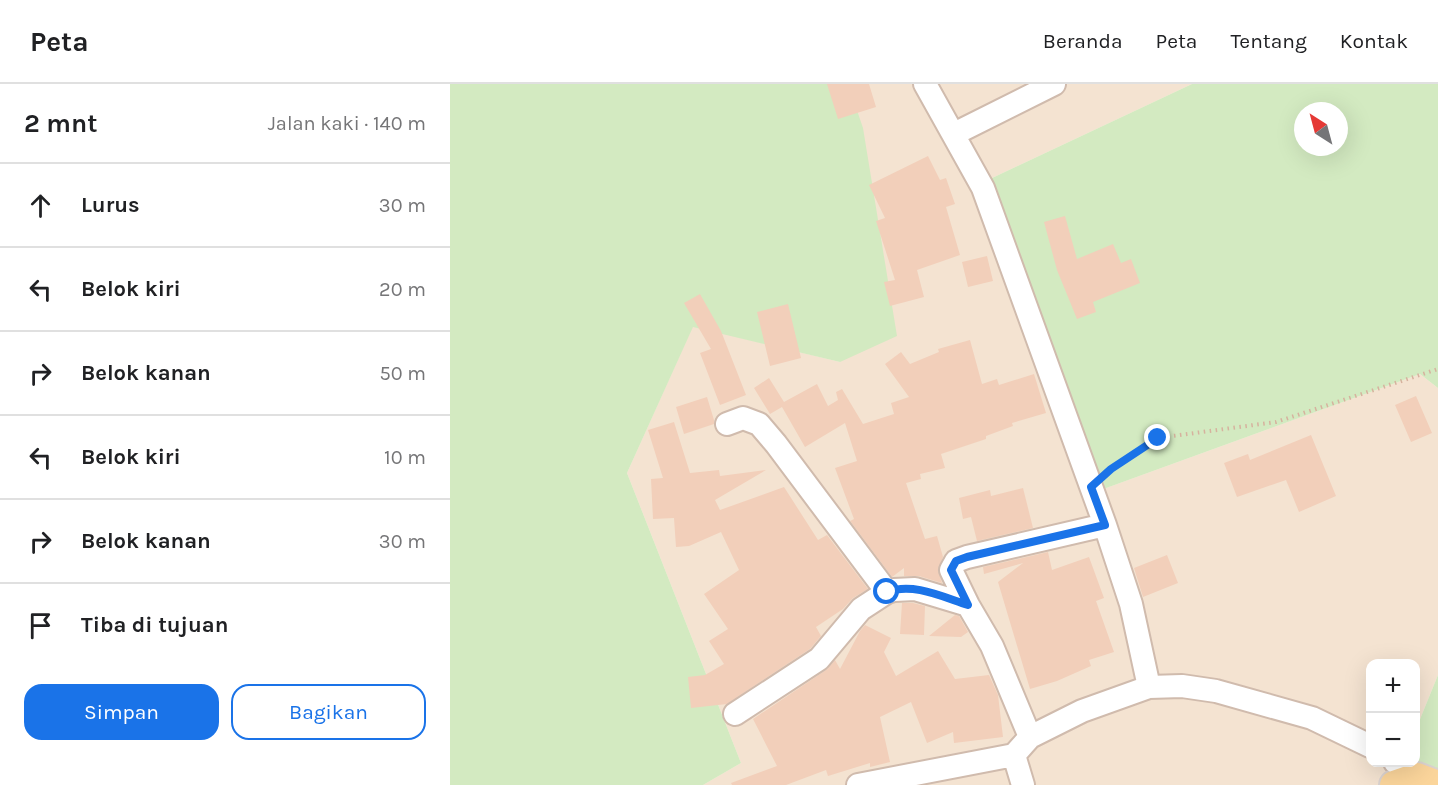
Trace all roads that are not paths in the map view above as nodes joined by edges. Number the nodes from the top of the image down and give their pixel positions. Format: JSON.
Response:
{"nodes":[{"id":1,"x":925,"y":84,"type":"edge"},
{"id":2,"x":1054,"y":84,"type":"edge"},
{"id":3,"x":954,"y":135,"type":"junction"},
{"id":4,"x":727,"y":424,"type":"dead end"},
{"id":5,"x":1105,"y":525,"type":"junction"},
{"id":6,"x":887,"y":592,"type":"junction"},
{"id":7,"x":968,"y":605,"type":"junction"},
{"id":8,"x":1149,"y":687,"type":"junction"},
{"id":9,"x":735,"y":714,"type":"dead end"},
{"id":10,"x":1030,"y":737,"type":"junction"},
{"id":11,"x":1366,"y":744,"type":"edge"},
{"id":12,"x":1014,"y":755,"type":"junction"},
{"id":13,"x":858,"y":785,"type":"edge"},
{"id":14,"x":1023,"y":785,"type":"edge"}],
"edges":[{"from":1,"to":3,"type":"street"},
{"from":2,"to":3,"type":"street"},
{"from":3,"to":5,"type":"street"},
{"from":4,"to":6,"type":"street"},
{"from":5,"to":7,"type":"street"},
{"from":5,"to":8,"type":"street"},
{"from":6,"to":7,"type":"street"},
{"from":6,"to":9,"type":"street"},
{"from":7,"to":10,"type":"street"},
{"from":8,"to":10,"type":"street"},
{"from":8,"to":11,"type":"street"},
{"from":10,"to":12,"type":"street"},
{"from":12,"to":13,"type":"street"},
{"from":12,"to":14,"type":"street"}]}
